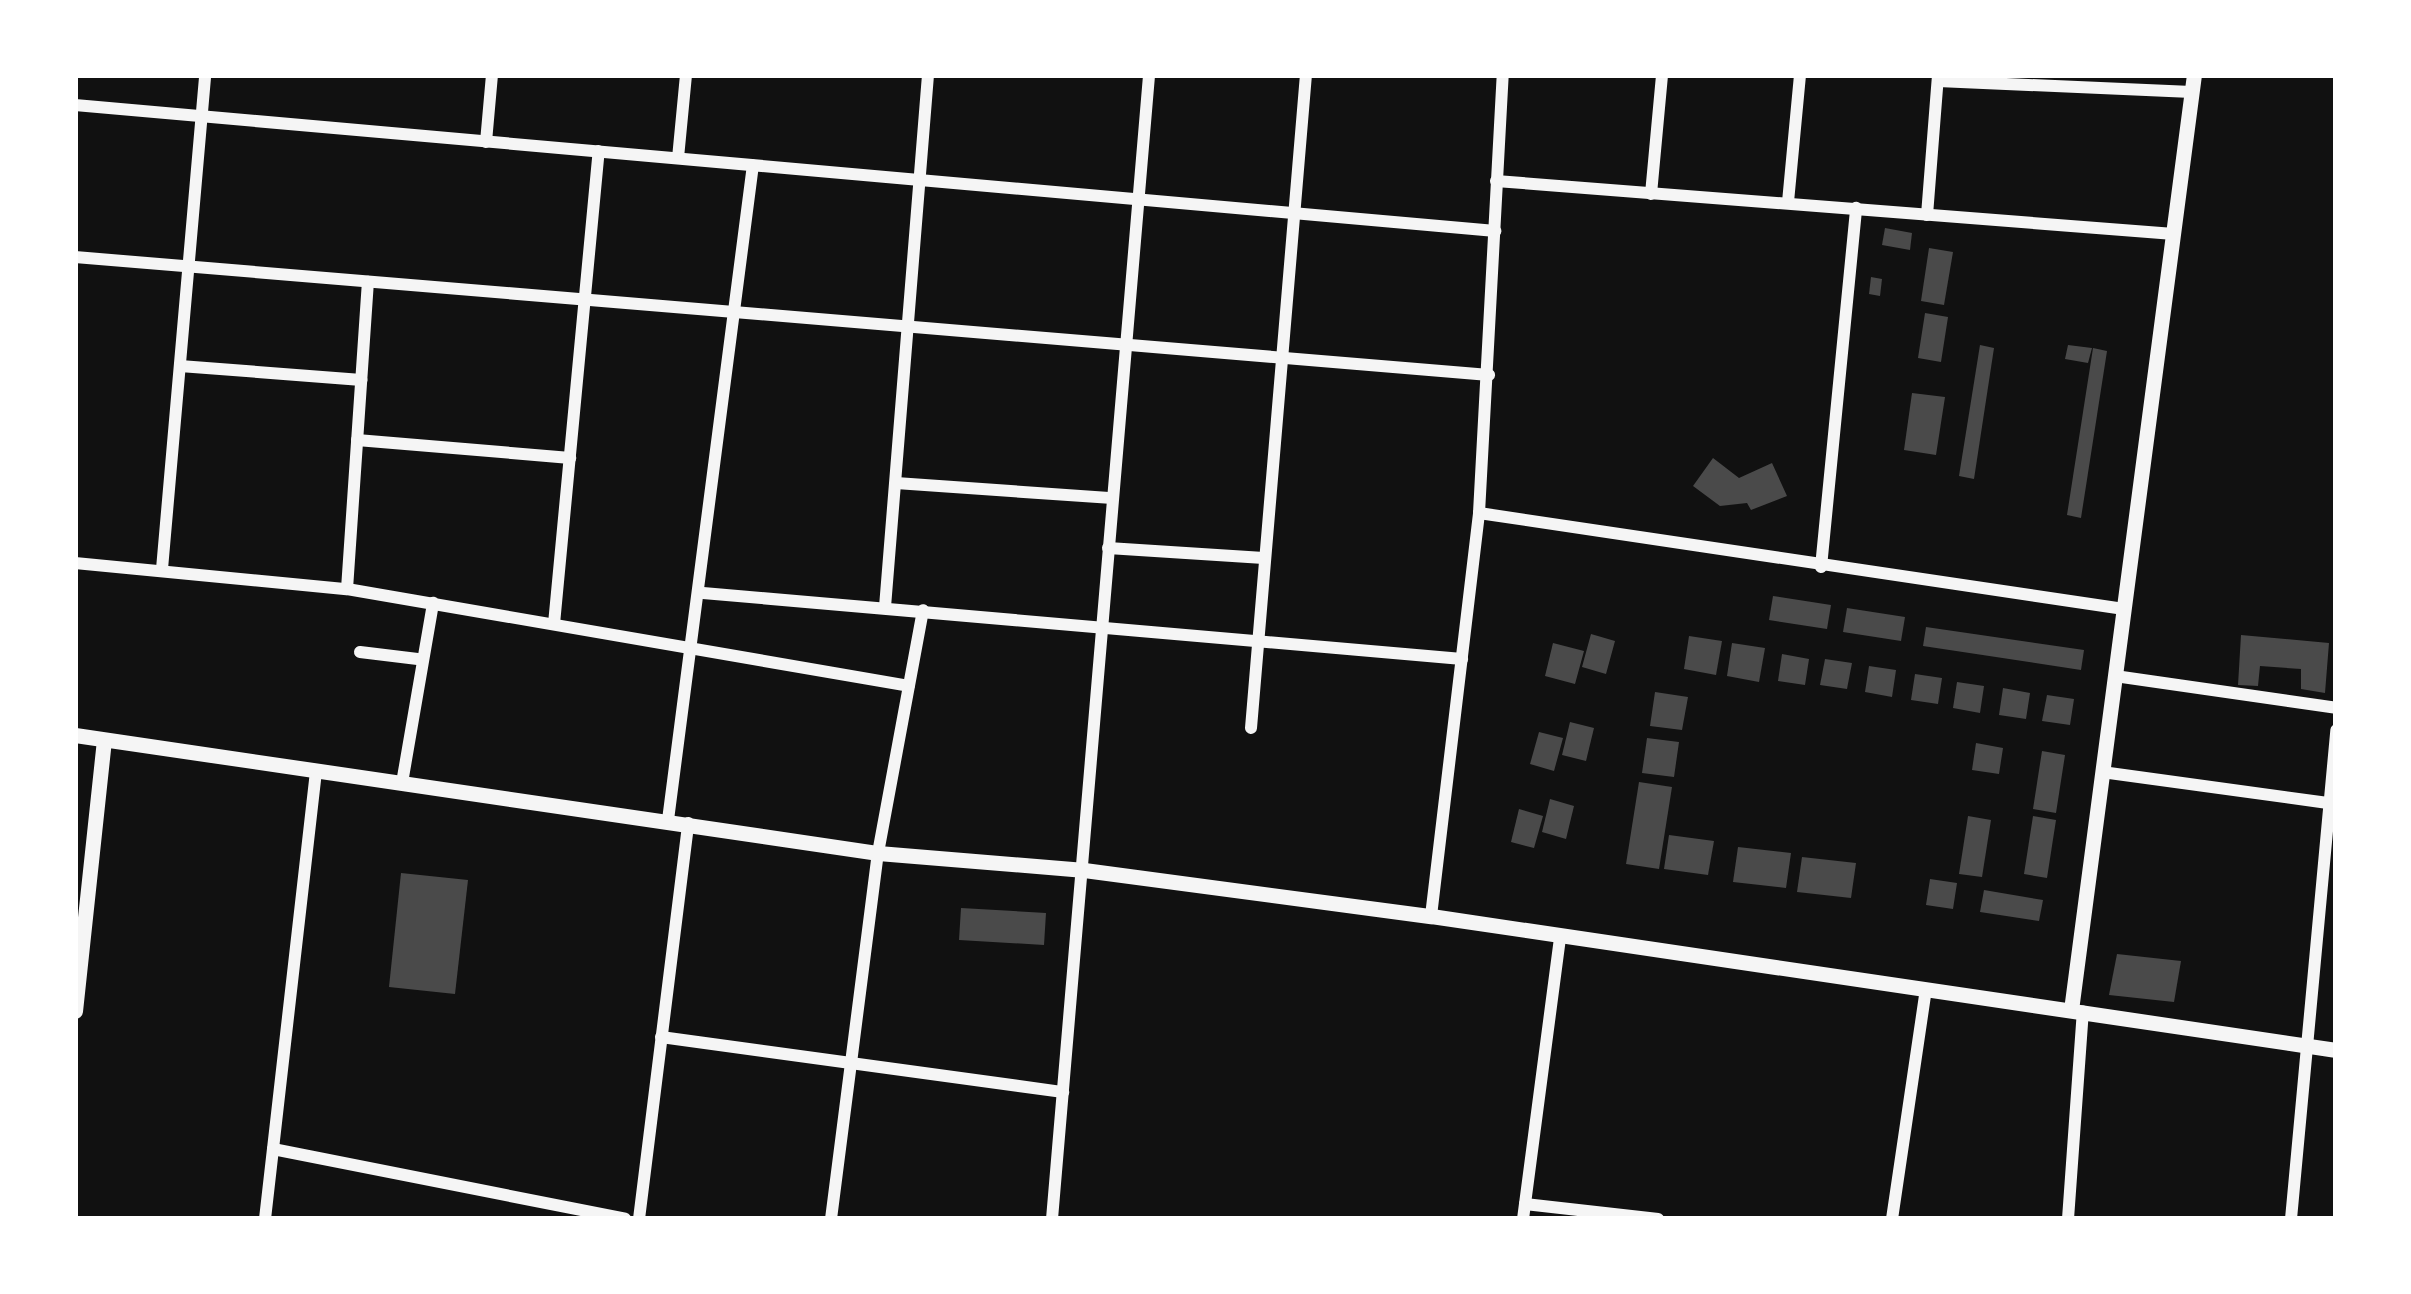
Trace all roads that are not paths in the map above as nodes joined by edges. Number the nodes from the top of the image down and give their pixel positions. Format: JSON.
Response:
{"nodes":[{"id":1,"x":205,"y":75,"type":"edge"},
{"id":2,"x":492,"y":75,"type":"edge"},
{"id":3,"x":686,"y":75,"type":"edge"},
{"id":4,"x":928,"y":75,"type":"edge"},
{"id":5,"x":1149,"y":75,"type":"edge"},
{"id":6,"x":1306,"y":75,"type":"edge"},
{"id":7,"x":1503,"y":75,"type":"edge"},
{"id":8,"x":1662,"y":75,"type":"edge"},
{"id":9,"x":1800,"y":75,"type":"edge"},
{"id":10,"x":1938,"y":78,"type":"edge"},
{"id":11,"x":2193,"y":84,"type":"edge"},
{"id":12,"x":75,"y":105,"type":"edge"},
{"id":13,"x":201,"y":116,"type":"junction"},
{"id":14,"x":485,"y":142,"type":"junction"},
{"id":15,"x":599,"y":152,"type":"junction"},
{"id":16,"x":678,"y":158,"type":"junction"},
{"id":17,"x":753,"y":165,"type":"junction"},
{"id":18,"x":922,"y":180,"type":"junction"},
{"id":19,"x":1496,"y":181,"type":"junction"},
{"id":20,"x":1651,"y":194,"type":"junction"},
{"id":21,"x":1138,"y":198,"type":"junction"},
{"id":22,"x":1788,"y":202,"type":"junction"},
{"id":23,"x":1856,"y":208,"type":"junction"},
{"id":24,"x":1293,"y":212,"type":"junction"},
{"id":25,"x":1927,"y":215,"type":"junction"},
{"id":26,"x":1495,"y":231,"type":"junction"},
{"id":27,"x":2174,"y":234,"type":"junction"},
{"id":28,"x":75,"y":257,"type":"edge"},
{"id":29,"x":188,"y":267,"type":"junction"},
{"id":30,"x":368,"y":282,"type":"junction"},
{"id":31,"x":585,"y":300,"type":"junction"},
{"id":32,"x":734,"y":314,"type":"junction"},
{"id":33,"x":909,"y":327,"type":"junction"},
{"id":34,"x":1125,"y":344,"type":"junction"},
{"id":35,"x":1281,"y":358,"type":"junction"},
{"id":36,"x":180,"y":366,"type":"junction"},
{"id":37,"x":1489,"y":375,"type":"junction"},
{"id":38,"x":361,"y":380,"type":"junction"},
{"id":39,"x":357,"y":440,"type":"junction"},
{"id":40,"x":570,"y":458,"type":"junction"},
{"id":41,"x":896,"y":483,"type":"junction"},
{"id":42,"x":1112,"y":498,"type":"junction"},
{"id":43,"x":1479,"y":513,"type":"junction"},
{"id":44,"x":1108,"y":548,"type":"junction"},
{"id":45,"x":1264,"y":558,"type":"junction"},
{"id":46,"x":75,"y":562,"type":"edge"},
{"id":47,"x":1820,"y":567,"type":"junction"},
{"id":48,"x":162,"y":569,"type":"junction"},
{"id":49,"x":347,"y":589,"type":"junction"},
{"id":50,"x":703,"y":592,"type":"junction"},
{"id":51,"x":433,"y":603,"type":"junction"},
{"id":52,"x":885,"y":607,"type":"junction"},
{"id":53,"x":2124,"y":609,"type":"junction"},
{"id":54,"x":923,"y":610,"type":"junction"},
{"id":55,"x":554,"y":624,"type":"junction"},
{"id":56,"x":1101,"y":626,"type":"junction"},
{"id":57,"x":1258,"y":642,"type":"junction"},
{"id":58,"x":695,"y":650,"type":"junction"},
{"id":59,"x":360,"y":652,"type":"dead end"},
{"id":60,"x":418,"y":659,"type":"junction"},
{"id":61,"x":1462,"y":659,"type":"junction"},
{"id":62,"x":2115,"y":676,"type":"junction"},
{"id":63,"x":909,"y":686,"type":"junction"},
{"id":64,"x":2336,"y":708,"type":"edge"},
{"id":65,"x":1251,"y":728,"type":"dead end"},
{"id":66,"x":2336,"y":730,"type":"edge"},
{"id":67,"x":75,"y":735,"type":"edge"},
{"id":68,"x":104,"y":741,"type":"junction"},
{"id":69,"x":316,"y":772,"type":"junction"},
{"id":70,"x":2102,"y":772,"type":"junction"},
{"id":71,"x":402,"y":784,"type":"junction"},
{"id":72,"x":2328,"y":803,"type":"junction"},
{"id":73,"x":668,"y":820,"type":"junction"},
{"id":74,"x":688,"y":823,"type":"junction"},
{"id":75,"x":878,"y":853,"type":"junction"},
{"id":76,"x":1084,"y":870,"type":"junction"},
{"id":77,"x":2318,"y":893,"type":"junction"},
{"id":78,"x":2336,"y":894,"type":"edge"},
{"id":79,"x":1432,"y":916,"type":"junction"},
{"id":80,"x":1560,"y":938,"type":"junction"},
{"id":81,"x":1926,"y":988,"type":"junction"},
{"id":82,"x":75,"y":1011,"type":"edge"},
{"id":83,"x":2077,"y":1011,"type":"junction"},
{"id":84,"x":661,"y":1037,"type":"junction"},
{"id":85,"x":2309,"y":1046,"type":"junction"},
{"id":86,"x":2336,"y":1050,"type":"edge"},
{"id":87,"x":851,"y":1065,"type":"junction"},
{"id":88,"x":1063,"y":1092,"type":"junction"},
{"id":89,"x":273,"y":1150,"type":"junction"},
{"id":90,"x":1524,"y":1211,"type":"edge"},
{"id":91,"x":265,"y":1219,"type":"edge"},
{"id":92,"x":625,"y":1219,"type":"edge"},
{"id":93,"x":638,"y":1219,"type":"edge"},
{"id":94,"x":831,"y":1219,"type":"edge"},
{"id":95,"x":1052,"y":1219,"type":"edge"},
{"id":96,"x":1658,"y":1219,"type":"edge"},
{"id":97,"x":1892,"y":1219,"type":"edge"},
{"id":98,"x":2068,"y":1219,"type":"edge"},
{"id":99,"x":2291,"y":1219,"type":"edge"}],
"edges":[{"from":1,"to":13,"type":"street"},
{"from":2,"to":14,"type":"street"},
{"from":3,"to":16,"type":"street"},
{"from":4,"to":18,"type":"street"},
{"from":5,"to":21,"type":"street"},
{"from":6,"to":24,"type":"street"},
{"from":7,"to":19,"type":"street"},
{"from":8,"to":20,"type":"street"},
{"from":9,"to":22,"type":"street"},
{"from":10,"to":11,"type":"street"},
{"from":10,"to":25,"type":"street"},
{"from":11,"to":27,"type":"street"},
{"from":12,"to":13,"type":"street"},
{"from":13,"to":14,"type":"street"},
{"from":13,"to":29,"type":"street"},
{"from":14,"to":15,"type":"street"},
{"from":15,"to":16,"type":"street"},
{"from":15,"to":31,"type":"street"},
{"from":16,"to":17,"type":"street"},
{"from":17,"to":18,"type":"street"},
{"from":17,"to":32,"type":"street"},
{"from":18,"to":21,"type":"street"},
{"from":18,"to":33,"type":"street"},
{"from":19,"to":20,"type":"street"},
{"from":19,"to":26,"type":"street"},
{"from":20,"to":22,"type":"street"},
{"from":21,"to":24,"type":"street"},
{"from":21,"to":34,"type":"street"},
{"from":22,"to":23,"type":"street"},
{"from":23,"to":25,"type":"street"},
{"from":23,"to":47,"type":"street"},
{"from":24,"to":26,"type":"street"},
{"from":24,"to":35,"type":"street"},
{"from":25,"to":27,"type":"street"},
{"from":26,"to":37,"type":"street"},
{"from":27,"to":53,"type":"street"},
{"from":28,"to":29,"type":"street"},
{"from":29,"to":30,"type":"street"},
{"from":29,"to":36,"type":"street"},
{"from":30,"to":31,"type":"street"},
{"from":30,"to":38,"type":"street"},
{"from":31,"to":32,"type":"street"},
{"from":31,"to":40,"type":"street"},
{"from":32,"to":33,"type":"street"},
{"from":32,"to":50,"type":"street"},
{"from":33,"to":34,"type":"street"},
{"from":33,"to":41,"type":"street"},
{"from":34,"to":35,"type":"street"},
{"from":34,"to":42,"type":"street"},
{"from":35,"to":37,"type":"street"},
{"from":35,"to":45,"type":"street"},
{"from":36,"to":38,"type":"street"},
{"from":36,"to":48,"type":"street"},
{"from":37,"to":43,"type":"street"},
{"from":38,"to":39,"type":"street"},
{"from":39,"to":40,"type":"street"},
{"from":39,"to":49,"type":"street"},
{"from":40,"to":55,"type":"street"},
{"from":41,"to":42,"type":"street"},
{"from":41,"to":52,"type":"street"},
{"from":42,"to":44,"type":"street"},
{"from":43,"to":47,"type":"street"},
{"from":43,"to":61,"type":"street"},
{"from":44,"to":45,"type":"street"},
{"from":44,"to":56,"type":"street"},
{"from":45,"to":57,"type":"street"},
{"from":46,"to":48,"type":"street"},
{"from":47,"to":53,"type":"street"},
{"from":48,"to":49,"type":"street"},
{"from":49,"to":51,"type":"street"},
{"from":50,"to":52,"type":"street"},
{"from":50,"to":58,"type":"street"},
{"from":51,"to":55,"type":"street"},
{"from":51,"to":60,"type":"street"},
{"from":52,"to":54,"type":"street"},
{"from":53,"to":62,"type":"street"},
{"from":54,"to":56,"type":"street"},
{"from":54,"to":63,"type":"street"},
{"from":55,"to":58,"type":"street"},
{"from":56,"to":57,"type":"street"},
{"from":56,"to":76,"type":"street"},
{"from":57,"to":61,"type":"street"},
{"from":57,"to":65,"type":"street"},
{"from":58,"to":63,"type":"street"},
{"from":58,"to":73,"type":"street"},
{"from":59,"to":60,"type":"street"},
{"from":60,"to":71,"type":"street"},
{"from":61,"to":79,"type":"street"},
{"from":62,"to":64,"type":"street"},
{"from":62,"to":70,"type":"street"},
{"from":63,"to":75,"type":"street"},
{"from":66,"to":72,"type":"street"},
{"from":67,"to":68,"type":"street"},
{"from":68,"to":69,"type":"street"},
{"from":68,"to":82,"type":"street"},
{"from":69,"to":71,"type":"street"},
{"from":69,"to":89,"type":"street"},
{"from":70,"to":72,"type":"street"},
{"from":70,"to":83,"type":"street"},
{"from":71,"to":73,"type":"street"},
{"from":72,"to":77,"type":"street"},
{"from":73,"to":74,"type":"street"},
{"from":74,"to":75,"type":"street"},
{"from":74,"to":84,"type":"street"},
{"from":75,"to":76,"type":"street"},
{"from":75,"to":87,"type":"street"},
{"from":76,"to":79,"type":"street"},
{"from":76,"to":88,"type":"street"},
{"from":77,"to":78,"type":"street"},
{"from":77,"to":85,"type":"street"},
{"from":79,"to":80,"type":"street"},
{"from":80,"to":81,"type":"street"},
{"from":80,"to":90,"type":"street"},
{"from":81,"to":83,"type":"street"},
{"from":81,"to":97,"type":"street"},
{"from":83,"to":85,"type":"street"},
{"from":83,"to":98,"type":"street"},
{"from":84,"to":87,"type":"street"},
{"from":84,"to":93,"type":"street"},
{"from":85,"to":86,"type":"street"},
{"from":85,"to":99,"type":"street"},
{"from":87,"to":88,"type":"street"},
{"from":87,"to":94,"type":"street"},
{"from":88,"to":95,"type":"street"},
{"from":89,"to":91,"type":"street"},
{"from":89,"to":92,"type":"street"},
{"from":90,"to":96,"type":"street"}]}
